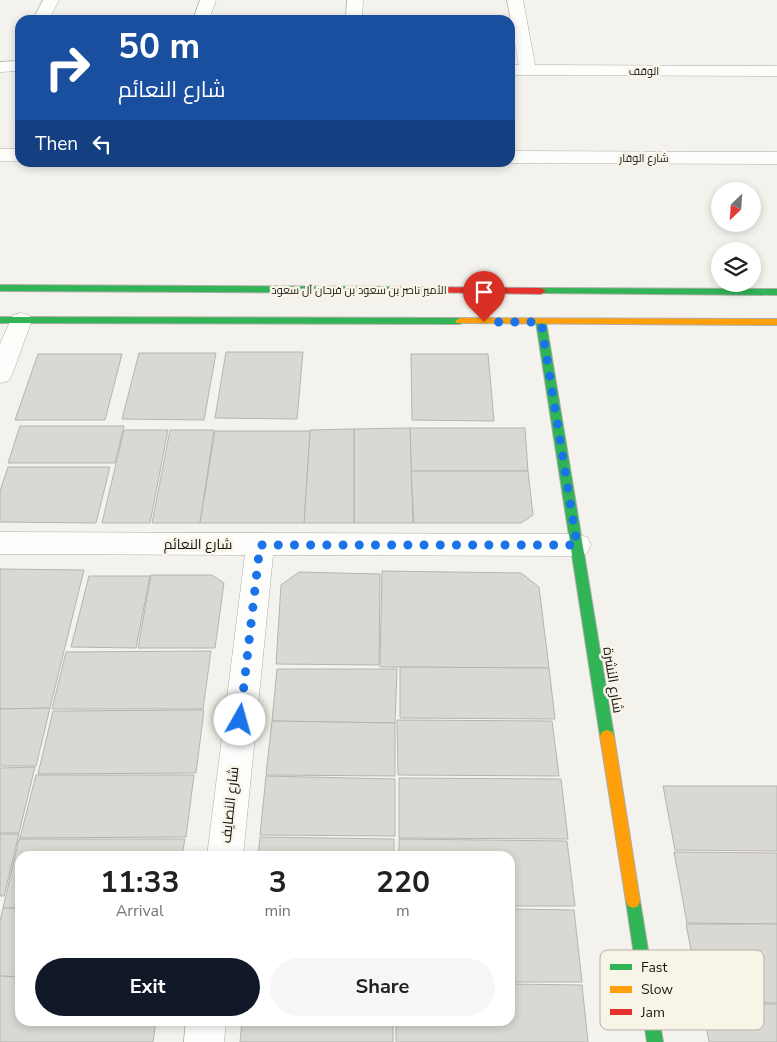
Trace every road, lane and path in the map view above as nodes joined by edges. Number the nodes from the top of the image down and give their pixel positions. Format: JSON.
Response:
{"nodes":[{"id":1,"x":51,"y":0,"type":"edge"},
{"id":2,"x":208,"y":0,"type":"edge"},
{"id":3,"x":355,"y":0,"type":"edge"},
{"id":4,"x":515,"y":0,"type":"edge"},
{"id":5,"x":44,"y":15,"type":"edge"},
{"id":6,"x":203,"y":15,"type":"edge"},
{"id":7,"x":354,"y":15,"type":"edge"},
{"id":8,"x":15,"y":65,"type":"edge"},
{"id":9,"x":0,"y":67,"type":"edge"},
{"id":10,"x":515,"y":70,"type":"edge"},
{"id":11,"x":528,"y":70,"type":"junction"},
{"id":12,"x":777,"y":71,"type":"edge"},
{"id":13,"x":0,"y":155,"type":"edge"},
{"id":14,"x":15,"y":155,"type":"edge"},
{"id":15,"x":515,"y":157,"type":"edge"},
{"id":16,"x":777,"y":158,"type":"edge"},
{"id":17,"x":0,"y":288,"type":"edge"},
{"id":18,"x":777,"y":292,"type":"edge"},
{"id":19,"x":11,"y":320,"type":"edge"},
{"id":20,"x":541,"y":322,"type":"junction"},
{"id":21,"x":777,"y":322,"type":"edge"},
{"id":22,"x":0,"y":375,"type":"edge"},
{"id":23,"x":0,"y":544,"type":"edge"},
{"id":24,"x":260,"y":545,"type":"junction"},
{"id":25,"x":577,"y":545,"type":"junction"},
{"id":26,"x":225,"y":851,"type":"edge"},
{"id":27,"x":641,"y":950,"type":"edge"},
{"id":28,"x":206,"y":1026,"type":"edge"},
{"id":29,"x":204,"y":1042,"type":"edge"}],
"edges":[{"from":1,"to":5,"type":"street"},
{"from":2,"to":6,"type":"street"},
{"from":3,"to":7,"type":"street"},
{"from":4,"to":11,"type":"street"},
{"from":8,"to":9,"type":"street"},
{"from":10,"to":11,"type":"street","name":"الوقف"},
{"from":11,"to":12,"type":"street","name":"الوقف"},
{"from":13,"to":14,"type":"street"},
{"from":15,"to":16,"type":"street","name":"شارع الوقار"},
{"from":17,"to":18,"type":"street","name":"الأمير ناصر بن سعود بن فرحان آل سعود"},
{"from":19,"to":20,"type":"street"},
{"from":19,"to":22,"type":"street"},
{"from":20,"to":21,"type":"street"},
{"from":20,"to":25,"type":"street","name":"شارع النشرة"},
{"from":23,"to":24,"type":"street","name":"شارع النعائم"},
{"from":24,"to":25,"type":"street","name":"شارع النعائم"},
{"from":24,"to":26,"type":"street","name":"شارع النصايف"},
{"from":25,"to":27,"type":"street","name":"شارع النشرة"},
{"from":28,"to":29,"type":"street"}]}
